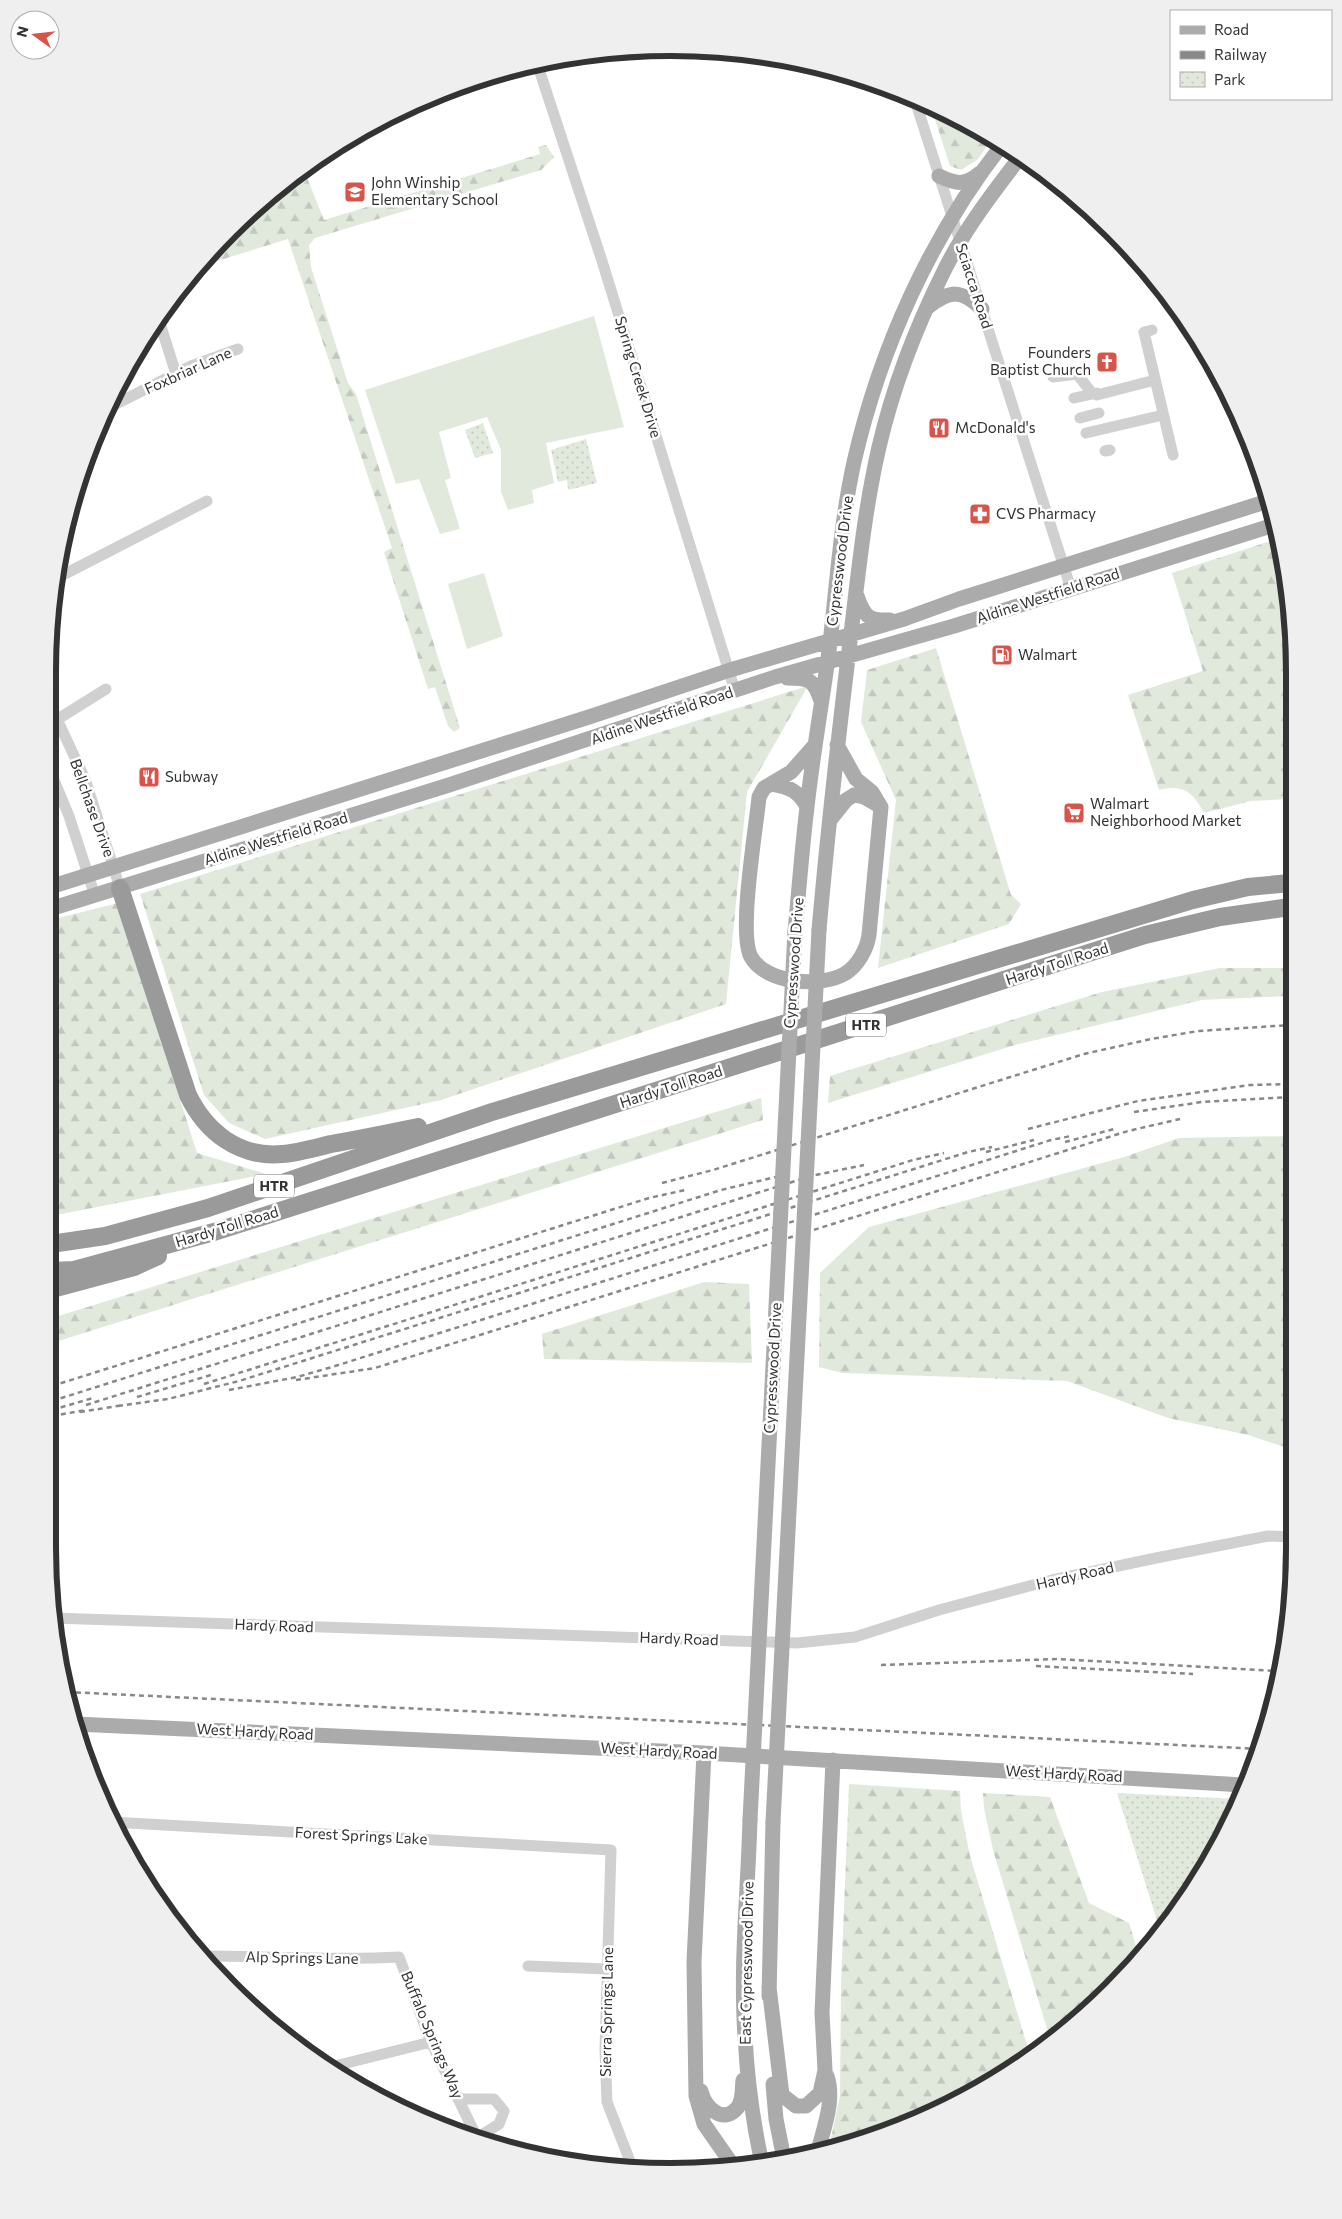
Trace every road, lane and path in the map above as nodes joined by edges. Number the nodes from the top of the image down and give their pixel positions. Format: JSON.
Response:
{"nodes":[{"id":1,"x":540,"y":71,"type":"edge"},
{"id":2,"x":917,"y":108,"type":"edge"},
{"id":3,"x":997,"y":151,"type":"edge"},
{"id":4,"x":1017,"y":163,"type":"edge"},
{"id":5,"x":986,"y":167,"type":"junction"},
{"id":6,"x":939,"y":176,"type":"junction"},
{"id":7,"x":952,"y":216,"type":"junction"},
{"id":8,"x":961,"y":243,"type":"junction"},
{"id":9,"x":927,"y":308,"type":"junction"},
{"id":10,"x":982,"y":309,"type":"junction"},
{"id":11,"x":161,"y":327,"type":"edge"},
{"id":12,"x":1152,"y":330,"type":"dead end"},
{"id":13,"x":238,"y":349,"type":"dead end"},
{"id":14,"x":176,"y":374,"type":"junction"},
{"id":15,"x":1053,"y":377,"type":"dead end"},
{"id":16,"x":1155,"y":380,"type":"junction"},
{"id":17,"x":1092,"y":393,"type":"junction"},
{"id":18,"x":1074,"y":398,"type":"dead end"},
{"id":19,"x":118,"y":403,"type":"edge"},
{"id":20,"x":1163,"y":415,"type":"junction"},
{"id":21,"x":1080,"y":418,"type":"dead end"},
{"id":22,"x":863,"y":426,"type":"junction"},
{"id":23,"x":1101,"y":429,"type":"junction"},
{"id":24,"x":883,"y":432,"type":"junction"},
{"id":25,"x":1086,"y":434,"type":"dead end"},
{"id":26,"x":1173,"y":455,"type":"dead end"},
{"id":27,"x":208,"y":502,"type":"dead end"},
{"id":28,"x":1262,"y":503,"type":"edge"},
{"id":29,"x":1237,"y":511,"type":"junction"},
{"id":30,"x":1268,"y":527,"type":"edge"},
{"id":31,"x":1244,"y":534,"type":"junction"},
{"id":32,"x":1064,"y":566,"type":"junction"},
{"id":33,"x":65,"y":574,"type":"edge"},
{"id":34,"x":1071,"y":589,"type":"junction"},
{"id":35,"x":856,"y":593,"type":"junction"},
{"id":36,"x":904,"y":619,"type":"junction"},
{"id":37,"x":851,"y":634,"type":"junction"},
{"id":38,"x":830,"y":641,"type":"junction"},
{"id":39,"x":848,"y":657,"type":"junction"},
{"id":40,"x":827,"y":663,"type":"junction"},
{"id":41,"x":730,"y":670,"type":"junction"},
{"id":42,"x":776,"y":677,"type":"junction"},
{"id":43,"x":106,"y":689,"type":"dead end"},
{"id":44,"x":735,"y":691,"type":"junction"},
{"id":45,"x":821,"y":702,"type":"junction"},
{"id":46,"x":56,"y":715,"type":"edge"},
{"id":47,"x":588,"y":717,"type":"junction"},
{"id":48,"x":58,"y":719,"type":"junction"},
{"id":49,"x":56,"y":722,"type":"edge"},
{"id":50,"x":593,"y":739,"type":"junction"},
{"id":51,"x":815,"y":745,"type":"junction"},
{"id":52,"x":837,"y":745,"type":"junction"},
{"id":53,"x":443,"y":762,"type":"junction"},
{"id":54,"x":772,"y":784,"type":"junction"},
{"id":55,"x":56,"y":785,"type":"edge"},
{"id":56,"x":449,"y":785,"type":"junction"},
{"id":57,"x":300,"y":806,"type":"junction"},
{"id":58,"x":807,"y":807,"type":"junction"},
{"id":59,"x":881,"y":807,"type":"junction"},
{"id":60,"x":830,"y":820,"type":"junction"},
{"id":61,"x":306,"y":830,"type":"junction"},
{"id":62,"x":114,"y":867,"type":"junction"},
{"id":63,"x":88,"y":875,"type":"junction"},
{"id":64,"x":1286,"y":883,"type":"edge"},
{"id":65,"x":56,"y":885,"type":"edge"},
{"id":66,"x":120,"y":888,"type":"junction"},
{"id":67,"x":94,"y":896,"type":"junction"},
{"id":68,"x":56,"y":907,"type":"edge"},
{"id":69,"x":1286,"y":908,"type":"edge"},
{"id":70,"x":492,"y":1112,"type":"junction"},
{"id":71,"x":214,"y":1232,"type":"junction"},
{"id":72,"x":56,"y":1243,"type":"edge"},
{"id":73,"x":56,"y":1271,"type":"edge"},
{"id":74,"x":56,"y":1288,"type":"edge"},
{"id":75,"x":1286,"y":1537,"type":"edge"},
{"id":76,"x":61,"y":1618,"type":"edge"},
{"id":77,"x":82,"y":1724,"type":"edge"},
{"id":78,"x":704,"y":1753,"type":"junction"},
{"id":79,"x":833,"y":1760,"type":"junction"},
{"id":80,"x":1238,"y":1785,"type":"edge"},
{"id":81,"x":750,"y":1820,"type":"joint"},
{"id":82,"x":773,"y":1822,"type":"joint"},
{"id":83,"x":121,"y":1823,"type":"edge"},
{"id":84,"x":611,"y":1850,"type":"joint"},
{"id":85,"x":399,"y":1957,"type":"joint"},
{"id":86,"x":213,"y":1958,"type":"edge"},
{"id":87,"x":528,"y":1966,"type":"dead end"},
{"id":88,"x":608,"y":1970,"type":"junction"},
{"id":89,"x":769,"y":1987,"type":"junction"},
{"id":90,"x":745,"y":2036,"type":"junction"},
{"id":91,"x":431,"y":2042,"type":"junction"},
{"id":92,"x":695,"y":2064,"type":"junction"},
{"id":93,"x":339,"y":2065,"type":"edge"},
{"id":94,"x":825,"y":2070,"type":"junction"},
{"id":95,"x":458,"y":2099,"type":"junction"},
{"id":96,"x":473,"y":2130,"type":"edge"},
{"id":97,"x":485,"y":2134,"type":"edge"},
{"id":98,"x":820,"y":2144,"type":"edge"},
{"id":99,"x":783,"y":2152,"type":"edge"},
{"id":100,"x":760,"y":2156,"type":"edge"},
{"id":101,"x":729,"y":2159,"type":"edge"},
{"id":102,"x":630,"y":2161,"type":"edge"}],
"edges":[{"from":1,"to":41,"type":"street","name":"Spring Creek Drive"},
{"from":2,"to":6,"type":"street","name":"Sciacca Road"},
{"from":3,"to":5,"type":"main road","name":"Cypresswood Drive"},
{"from":4,"to":8,"type":"main road","name":"Cypresswood Drive"},
{"from":5,"to":6,"type":"main road"},
{"from":5,"to":7,"type":"main road","name":"Cypresswood Drive"},
{"from":6,"to":7,"type":"street","name":"Sciacca Road"},
{"from":7,"to":8,"type":"street","name":"Sciacca Road"},
{"from":7,"to":22,"type":"main road","name":"Cypresswood Drive"},
{"from":8,"to":9,"type":"main road","name":"Cypresswood Drive"},
{"from":8,"to":10,"type":"street","name":"Sciacca Road"},
{"from":9,"to":10,"type":"main road"},
{"from":9,"to":24,"type":"main road","name":"Cypresswood Drive"},
{"from":10,"to":32,"type":"street","name":"Sciacca Road"},
{"from":11,"to":14,"type":"street"},
{"from":12,"to":16,"type":"street"},
{"from":13,"to":14,"type":"street","name":"Foxbriar Lane"},
{"from":14,"to":19,"type":"street","name":"Foxbriar Lane"},
{"from":15,"to":17,"type":"street"},
{"from":16,"to":17,"type":"street"},
{"from":16,"to":20,"type":"street"},
{"from":17,"to":18,"type":"street"},
{"from":20,"to":23,"type":"street"},
{"from":20,"to":26,"type":"street"},
{"from":21,"to":23,"type":"street"},
{"from":22,"to":24,"type":"main road"},
{"from":22,"to":38,"type":"main road","name":"Cypresswood Drive"},
{"from":23,"to":25,"type":"street"},
{"from":24,"to":35,"type":"main road","name":"Cypresswood Drive"},
{"from":27,"to":33,"type":"street"},
{"from":28,"to":29,"type":"main road","name":"Aldine Westfield Road"},
{"from":29,"to":31,"type":"main road"},
{"from":29,"to":32,"type":"main road","name":"Aldine Westfield Road"},
{"from":30,"to":31,"type":"main road","name":"Aldine Westfield Road"},
{"from":31,"to":34,"type":"main road","name":"Aldine Westfield Road"},
{"from":32,"to":34,"type":"street","name":"Sciacca Road"},
{"from":32,"to":36,"type":"main road","name":"Aldine Westfield Road"},
{"from":34,"to":39,"type":"main road","name":"Aldine Westfield Road"},
{"from":35,"to":36,"type":"main road"},
{"from":35,"to":37,"type":"main road","name":"Cypresswood Drive"},
{"from":36,"to":37,"type":"main road","name":"Aldine Westfield Road"},
{"from":37,"to":38,"type":"main road","name":"Aldine Westfield Road"},
{"from":37,"to":39,"type":"main road","name":"Cypresswood Drive"},
{"from":38,"to":40,"type":"main road","name":"Cypresswood Drive"},
{"from":38,"to":41,"type":"main road","name":"Aldine Westfield Road"},
{"from":39,"to":40,"type":"main road","name":"Aldine Westfield Road"},
{"from":39,"to":52,"type":"main road","name":"Cypresswood Drive"},
{"from":40,"to":42,"type":"main road","name":"Aldine Westfield Road"},
{"from":40,"to":45,"type":"main road","name":"Cypresswood Drive"},
{"from":41,"to":44,"type":"street","name":"Spring Creek Drive"},
{"from":41,"to":47,"type":"main road","name":"Aldine Westfield Road"},
{"from":42,"to":44,"type":"main road","name":"Aldine Westfield Road"},
{"from":42,"to":45,"type":"main road"},
{"from":43,"to":48,"type":"street"},
{"from":44,"to":50,"type":"main road","name":"Aldine Westfield Road"},
{"from":45,"to":51,"type":"main road","name":"Cypresswood Drive"},
{"from":46,"to":48,"type":"street","name":"Bellchase Drive"},
{"from":47,"to":50,"type":"main road"},
{"from":47,"to":53,"type":"main road","name":"Aldine Westfield Road"},
{"from":48,"to":49,"type":"street"},
{"from":48,"to":62,"type":"street","name":"Bellchase Drive"},
{"from":50,"to":56,"type":"main road","name":"Aldine Westfield Road"},
{"from":51,"to":54,"type":"main road"},
{"from":51,"to":58,"type":"main road","name":"Cypresswood Drive"},
{"from":52,"to":59,"type":"main road"},
{"from":52,"to":60,"type":"main road","name":"Cypresswood Drive"},
{"from":53,"to":56,"type":"main road"},
{"from":53,"to":57,"type":"main road","name":"Aldine Westfield Road"},
{"from":54,"to":58,"type":"main road"},
{"from":54,"to":59,"type":"main road"},
{"from":55,"to":63,"type":"street","name":"Bellchase Drive"},
{"from":56,"to":61,"type":"main road","name":"Aldine Westfield Road"},
{"from":57,"to":61,"type":"main road"},
{"from":57,"to":62,"type":"main road","name":"Aldine Westfield Road"},
{"from":58,"to":81,"type":"main road","name":"Cypresswood Drive","bridge":true},
{"from":59,"to":60,"type":"main road"},
{"from":60,"to":82,"type":"main road","name":"Cypresswood Drive","bridge":true},
{"from":61,"to":66,"type":"main road","name":"Aldine Westfield Road"},
{"from":62,"to":63,"type":"main road","name":"Aldine Westfield Road"},
{"from":62,"to":66,"type":"street","name":"Bellchase Drive"},
{"from":63,"to":65,"type":"main road","name":"Aldine Westfield Road"},
{"from":63,"to":67,"type":"street","name":"Bellchase Drive"},
{"from":64,"to":70,"type":"highway","name":"Hardy Toll Road","number":"HTR"},
{"from":66,"to":67,"type":"main road","name":"Aldine Westfield Road"},
{"from":66,"to":70,"type":"highway"},
{"from":67,"to":68,"type":"main road","name":"Aldine Westfield Road"},
{"from":69,"to":71,"type":"highway","name":"Hardy Toll Road","number":"HTR"},
{"from":70,"to":72,"type":"highway","name":"Hardy Toll Road","number":"HTR"},
{"from":71,"to":73,"type":"highway","name":"Hardy Toll Road","number":"HTR"},
{"from":71,"to":74,"type":"highway"},
{"from":75,"to":76,"type":"street","name":"Hardy Road"},
{"from":77,"to":78,"type":"main road","name":"West Hardy Road"},
{"from":78,"to":79,"type":"main road","name":"West Hardy Road"},
{"from":78,"to":92,"type":"main road"},
{"from":79,"to":80,"type":"main road","name":"West Hardy Road"},
{"from":79,"to":94,"type":"main road"},
{"from":81,"to":90,"type":"main road","name":"East Cypresswood Drive"},
{"from":82,"to":89,"type":"main road","name":"East Cypresswood Drive"},
{"from":83,"to":84,"type":"street","name":"Forest Springs Lake"},
{"from":84,"to":88,"type":"street","name":"Sierra Springs Lane"},
{"from":85,"to":86,"type":"street","name":"Alp Springs Lane"},
{"from":85,"to":91,"type":"street","name":"Buffalo Springs Way"},
{"from":87,"to":88,"type":"street"},
{"from":88,"to":102,"type":"street","name":"Sierra Springs Lane"},
{"from":89,"to":94,"type":"main road"},
{"from":89,"to":99,"type":"main road","name":"East Cypresswood Drive"},
{"from":90,"to":92,"type":"main road"},
{"from":90,"to":100,"type":"main road","name":"East Cypresswood Drive"},
{"from":91,"to":93,"type":"street"},
{"from":91,"to":95,"type":"street","name":"Buffalo Springs Way"},
{"from":92,"to":101,"type":"main road"},
{"from":94,"to":98,"type":"main road"},
{"from":95,"to":96,"type":"street","name":"Buffalo Springs Way"},
{"from":95,"to":97,"type":"street"}]}
